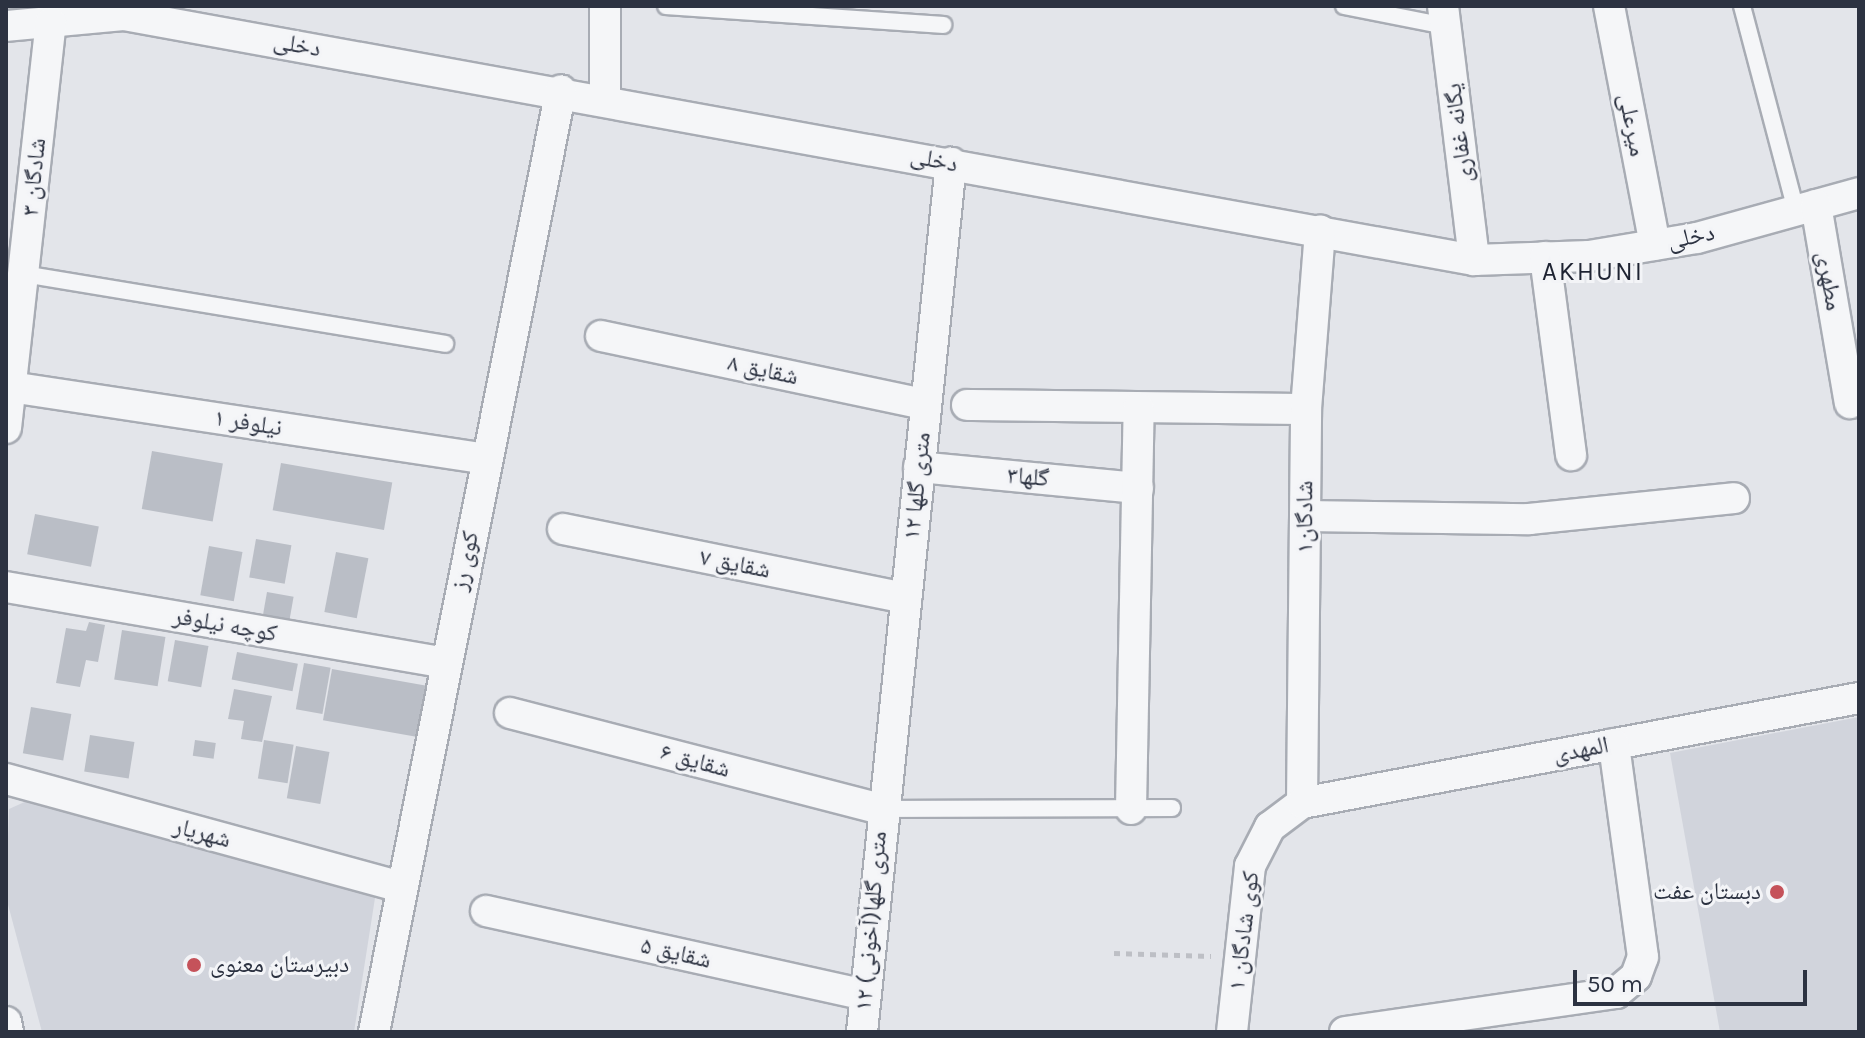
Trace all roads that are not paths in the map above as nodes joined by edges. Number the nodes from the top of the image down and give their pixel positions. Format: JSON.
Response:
{"nodes":[{"id":1,"x":605,"y":6,"type":"edge"},
{"id":2,"x":666,"y":6,"type":"edge"},
{"id":3,"x":1344,"y":6,"type":"edge"},
{"id":4,"x":1609,"y":6,"type":"edge"},
{"id":5,"x":1742,"y":6,"type":"edge"},
{"id":6,"x":124,"y":11,"type":"edge"},
{"id":7,"x":1445,"y":16,"type":"edge"},
{"id":8,"x":51,"y":22,"type":"junction"},
{"id":9,"x":943,"y":25,"type":"dead end"},
{"id":10,"x":6,"y":26,"type":"edge"},
{"id":11,"x":561,"y":90,"type":"junction"},
{"id":12,"x":605,"y":99,"type":"junction"},
{"id":13,"x":951,"y":163,"type":"junction"},
{"id":14,"x":1859,"y":193,"type":"edge"},
{"id":15,"x":1806,"y":208,"type":"junction"},
{"id":16,"x":1320,"y":231,"type":"junction"},
{"id":17,"x":1655,"y":245,"type":"junction"},
{"id":18,"x":1545,"y":257,"type":"junction"},
{"id":19,"x":1474,"y":260,"type":"junction"},
{"id":20,"x":18,"y":263,"type":"edge"},
{"id":21,"x":601,"y":336,"type":"dead end"},
{"id":22,"x":445,"y":344,"type":"dead end"},
{"id":23,"x":11,"y":387,"type":"junction"},
{"id":24,"x":1850,"y":403,"type":"dead end"},
{"id":25,"x":925,"y":404,"type":"junction"},
{"id":26,"x":967,"y":405,"type":"dead end"},
{"id":27,"x":1139,"y":408,"type":"junction"},
{"id":28,"x":1306,"y":409,"type":"junction"},
{"id":29,"x":6,"y":428,"type":"edge"},
{"id":30,"x":1571,"y":455,"type":"dead end"},
{"id":31,"x":486,"y":459,"type":"junction"},
{"id":32,"x":919,"y":467,"type":"junction"},
{"id":33,"x":1138,"y":488,"type":"junction"},
{"id":34,"x":1734,"y":498,"type":"dead end"},
{"id":35,"x":1305,"y":516,"type":"junction"},
{"id":36,"x":563,"y":529,"type":"dead end"},
{"id":37,"x":6,"y":587,"type":"edge"},
{"id":38,"x":906,"y":598,"type":"junction"},
{"id":39,"x":444,"y":663,"type":"junction"},
{"id":40,"x":1859,"y":698,"type":"edge"},
{"id":41,"x":510,"y":713,"type":"dead end"},
{"id":42,"x":1614,"y":744,"type":"junction"},
{"id":43,"x":6,"y":779,"type":"edge"},
{"id":44,"x":1302,"y":803,"type":"junction"},
{"id":45,"x":1172,"y":808,"type":"dead end"},
{"id":46,"x":880,"y":809,"type":"junction"},
{"id":47,"x":1131,"y":809,"type":"junction"},
{"id":48,"x":398,"y":886,"type":"junction"},
{"id":49,"x":486,"y":911,"type":"dead end"},
{"id":50,"x":865,"y":995,"type":"junction"},
{"id":51,"x":6,"y":1022,"type":"edge"},
{"id":52,"x":8,"y":1032,"type":"edge"},
{"id":53,"x":374,"y":1032,"type":"edge"},
{"id":54,"x":862,"y":1032,"type":"edge"},
{"id":55,"x":1232,"y":1032,"type":"edge"},
{"id":56,"x":1345,"y":1032,"type":"edge"}],
"edges":[{"from":1,"to":12,"type":"street"},
{"from":2,"to":9,"type":"lane"},
{"from":3,"to":7,"type":"lane"},
{"from":4,"to":17,"type":"street","name":"میرعلی"},
{"from":5,"to":15,"type":"lane"},
{"from":6,"to":8,"type":"street","name":"دخلی"},
{"from":6,"to":11,"type":"street","name":"دخلی"},
{"from":7,"to":19,"type":"street","name":"یگانه غفاری"},
{"from":8,"to":10,"type":"street","name":"دخلی"},
{"from":8,"to":20,"type":"street","name":"شادگان ۳"},
{"from":11,"to":12,"type":"street","name":"دخلی"},
{"from":11,"to":31,"type":"street","name":"کوی رز"},
{"from":12,"to":13,"type":"street","name":"دخلی"},
{"from":13,"to":16,"type":"street","name":"دخلی"},
{"from":13,"to":25,"type":"street","name":"۱۲ متری گلها"},
{"from":14,"to":15,"type":"street","name":"دخلی"},
{"from":15,"to":17,"type":"street","name":"دخلی"},
{"from":15,"to":24,"type":"street","name":"مطهری"},
{"from":16,"to":19,"type":"street","name":"دخلی"},
{"from":16,"to":28,"type":"street","name":"شادگان۱"},
{"from":17,"to":18,"type":"street","name":"دخلی"},
{"from":18,"to":19,"type":"street","name":"دخلی"},
{"from":18,"to":30,"type":"street"},
{"from":20,"to":22,"type":"lane"},
{"from":20,"to":23,"type":"street","name":"شادگان ۳"},
{"from":21,"to":25,"type":"street","name":"شقایق ۸"},
{"from":23,"to":29,"type":"street","name":"شادگان ۳"},
{"from":23,"to":31,"type":"street","name":"نیلوفر ۱"},
{"from":25,"to":32,"type":"street","name":"۱۲ متری گلها"},
{"from":26,"to":27,"type":"street"},
{"from":27,"to":28,"type":"street"},
{"from":27,"to":33,"type":"street"},
{"from":28,"to":35,"type":"street","name":"شادگان۱"},
{"from":31,"to":39,"type":"street","name":"کوی رز"},
{"from":32,"to":33,"type":"street","name":"گلها۳"},
{"from":32,"to":38,"type":"street","name":"۱۲ متری گلها"},
{"from":33,"to":47,"type":"street"},
{"from":34,"to":35,"type":"street"},
{"from":35,"to":44,"type":"street","name":"شادگان۱"},
{"from":36,"to":38,"type":"street","name":"شقایق ۷"},
{"from":37,"to":39,"type":"street","name":"کوچه نیلوفر"},
{"from":38,"to":46,"type":"street","name":"۱۲ متری گلها"},
{"from":39,"to":48,"type":"street","name":"کوی رز"},
{"from":40,"to":42,"type":"street","name":"المهدی"},
{"from":41,"to":46,"type":"street","name":"شقایق ۶"},
{"from":42,"to":44,"type":"street","name":"المهدی"},
{"from":42,"to":56,"type":"street"},
{"from":43,"to":48,"type":"street","name":"شهریار"},
{"from":44,"to":55,"type":"street","name":"کوی شادگان ۱"},
{"from":45,"to":47,"type":"lane"},
{"from":46,"to":47,"type":"lane"},
{"from":46,"to":50,"type":"street","name":"۱۲ متری گلها(آخونی)"},
{"from":48,"to":53,"type":"street","name":"کوی رز"},
{"from":49,"to":50,"type":"street","name":"شقایق ۵"},
{"from":50,"to":54,"type":"street","name":"۱۲ متری گلها(آخونی)"},
{"from":51,"to":52,"type":"street"}]}
